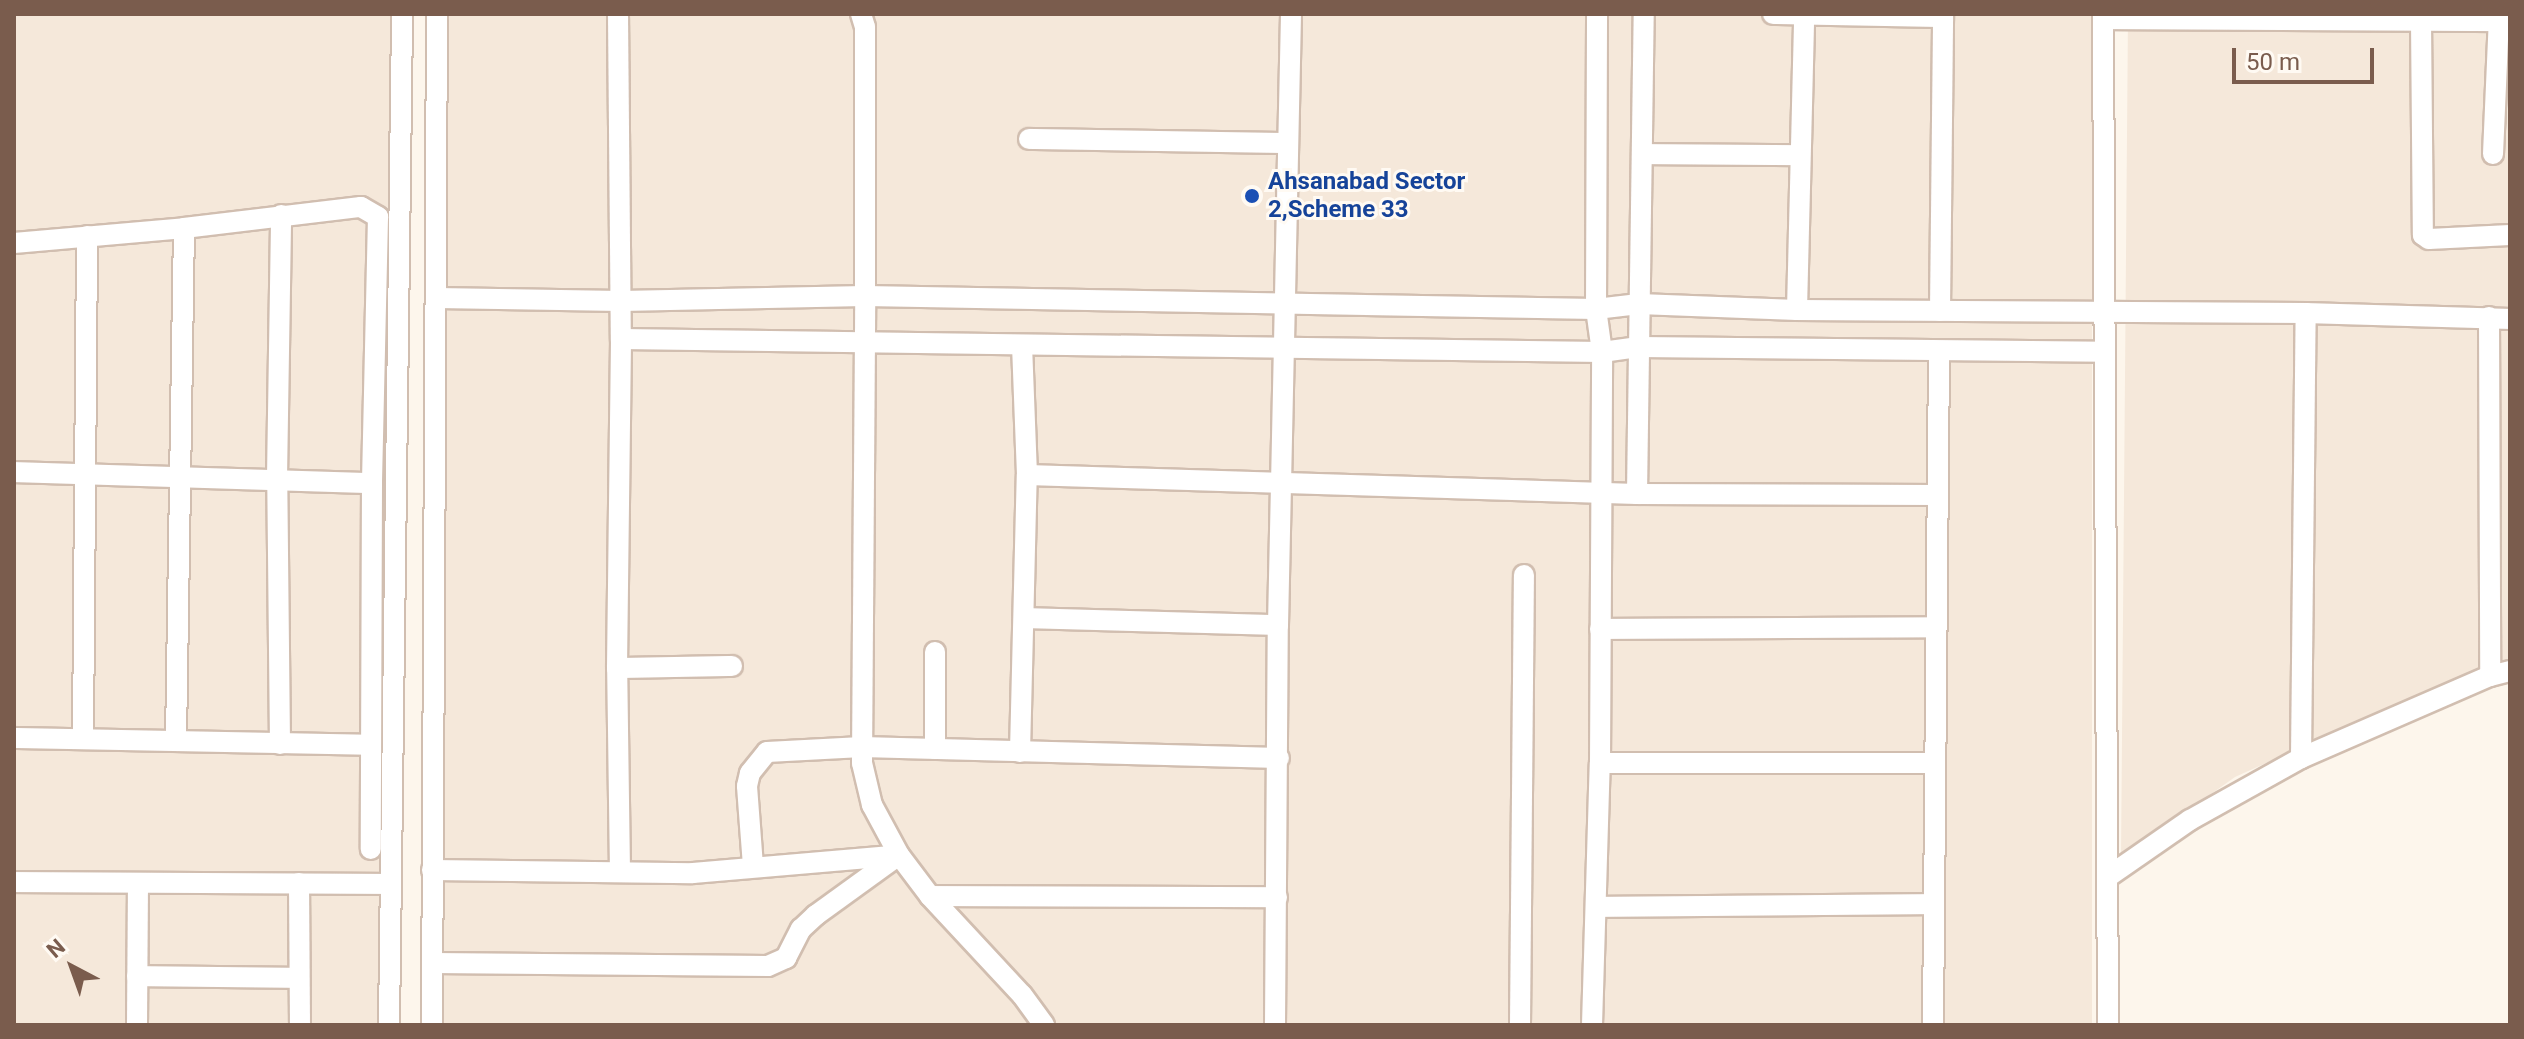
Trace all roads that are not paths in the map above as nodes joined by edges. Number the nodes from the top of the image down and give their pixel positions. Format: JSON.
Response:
{"nodes":[{"id":1,"x":402,"y":14,"type":"edge"},
{"id":2,"x":437,"y":14,"type":"edge"},
{"id":3,"x":618,"y":14,"type":"edge"},
{"id":4,"x":861,"y":14,"type":"edge"},
{"id":5,"x":1291,"y":14,"type":"edge"},
{"id":6,"x":1597,"y":14,"type":"edge"},
{"id":7,"x":1644,"y":14,"type":"edge"},
{"id":8,"x":1773,"y":14,"type":"edge"},
{"id":9,"x":1804,"y":14,"type":"edge"},
{"id":10,"x":1943,"y":15,"type":"edge"},
{"id":11,"x":2103,"y":16,"type":"edge"},
{"id":12,"x":2503,"y":19,"type":"edge"},
{"id":13,"x":2421,"y":20,"type":"junction"},
{"id":14,"x":1029,"y":139,"type":"dead end"},
{"id":15,"x":1288,"y":143,"type":"junction"},
{"id":16,"x":1642,"y":154,"type":"junction"},
{"id":17,"x":2493,"y":154,"type":"dead end"},
{"id":18,"x":1798,"y":155,"type":"junction"},
{"id":19,"x":281,"y":215,"type":"junction"},
{"id":20,"x":184,"y":228,"type":"junction"},
{"id":21,"x":2510,"y":235,"type":"edge"},
{"id":22,"x":87,"y":236,"type":"junction"},
{"id":23,"x":14,"y":243,"type":"edge"},
{"id":24,"x":865,"y":296,"type":"junction"},
{"id":25,"x":437,"y":298,"type":"junction"},
{"id":26,"x":621,"y":301,"type":"junction"},
{"id":27,"x":1284,"y":304,"type":"junction"},
{"id":28,"x":1639,"y":304,"type":"junction"},
{"id":29,"x":1596,"y":309,"type":"junction"},
{"id":30,"x":1797,"y":310,"type":"junction"},
{"id":31,"x":1940,"y":311,"type":"junction"},
{"id":32,"x":2306,"y":313,"type":"junction"},
{"id":33,"x":2107,"y":314,"type":"junction"},
{"id":34,"x":2500,"y":318,"type":"edge"},
{"id":35,"x":621,"y":339,"type":"junction"},
{"id":36,"x":864,"y":342,"type":"junction"},
{"id":37,"x":1022,"y":345,"type":"junction"},
{"id":38,"x":1639,"y":347,"type":"junction"},
{"id":39,"x":1283,"y":348,"type":"junction"},
{"id":40,"x":1602,"y":352,"type":"junction"},
{"id":41,"x":1939,"y":352,"type":"junction"},
{"id":42,"x":2104,"y":352,"type":"junction"},
{"id":43,"x":14,"y":472,"type":"edge"},
{"id":44,"x":83,"y":474,"type":"junction"},
{"id":45,"x":1027,"y":475,"type":"junction"},
{"id":46,"x":178,"y":476,"type":"junction"},
{"id":47,"x":277,"y":478,"type":"junction"},
{"id":48,"x":1282,"y":481,"type":"junction"},
{"id":49,"x":372,"y":483,"type":"junction"},
{"id":50,"x":1600,"y":492,"type":"junction"},
{"id":51,"x":1637,"y":494,"type":"junction"},
{"id":52,"x":1938,"y":495,"type":"junction"},
{"id":53,"x":2500,"y":544,"type":"edge"},
{"id":54,"x":1524,"y":575,"type":"dead end"},
{"id":55,"x":1024,"y":618,"type":"junction"},
{"id":56,"x":1278,"y":625,"type":"junction"},
{"id":57,"x":1936,"y":627,"type":"junction"},
{"id":58,"x":1600,"y":629,"type":"junction"},
{"id":59,"x":935,"y":652,"type":"dead end"},
{"id":60,"x":732,"y":666,"type":"dead end"},
{"id":61,"x":617,"y":668,"type":"junction"},
{"id":62,"x":2500,"y":674,"type":"edge"},
{"id":63,"x":14,"y":738,"type":"edge"},
{"id":64,"x":83,"y":739,"type":"junction"},
{"id":65,"x":176,"y":741,"type":"junction"},
{"id":66,"x":280,"y":744,"type":"junction"},
{"id":67,"x":371,"y":745,"type":"junction"},
{"id":68,"x":862,"y":747,"type":"junction"},
{"id":69,"x":935,"y":749,"type":"junction"},
{"id":70,"x":1020,"y":752,"type":"junction"},
{"id":71,"x":1279,"y":758,"type":"junction"},
{"id":72,"x":2301,"y":758,"type":"junction"},
{"id":73,"x":1600,"y":763,"type":"junction"},
{"id":74,"x":1935,"y":763,"type":"junction"},
{"id":75,"x":371,"y":849,"type":"dead end"},
{"id":76,"x":899,"y":855,"type":"junction"},
{"id":77,"x":753,"y":866,"type":"junction"},
{"id":78,"x":432,"y":870,"type":"junction"},
{"id":79,"x":620,"y":872,"type":"junction"},
{"id":80,"x":2109,"y":876,"type":"junction"},
{"id":81,"x":14,"y":882,"type":"edge"},
{"id":82,"x":138,"y":883,"type":"junction"},
{"id":83,"x":299,"y":883,"type":"junction"},
{"id":84,"x":389,"y":884,"type":"junction"},
{"id":85,"x":930,"y":896,"type":"junction"},
{"id":86,"x":1277,"y":897,"type":"junction"},
{"id":87,"x":1933,"y":904,"type":"junction"},
{"id":88,"x":1596,"y":907,"type":"junction"},
{"id":89,"x":432,"y":963,"type":"junction"},
{"id":90,"x":137,"y":976,"type":"junction"},
{"id":91,"x":299,"y":978,"type":"junction"},
{"id":92,"x":137,"y":1025,"type":"edge"},
{"id":93,"x":300,"y":1025,"type":"edge"},
{"id":94,"x":389,"y":1025,"type":"edge"},
{"id":95,"x":432,"y":1025,"type":"edge"},
{"id":96,"x":1044,"y":1025,"type":"edge"},
{"id":97,"x":1275,"y":1025,"type":"edge"},
{"id":98,"x":1520,"y":1025,"type":"edge"},
{"id":99,"x":1592,"y":1025,"type":"edge"},
{"id":100,"x":1933,"y":1025,"type":"edge"},
{"id":101,"x":2108,"y":1025,"type":"edge"}],
"edges":[{"from":1,"to":84,"type":"street"},
{"from":2,"to":25,"type":"street"},
{"from":3,"to":26,"type":"street"},
{"from":4,"to":24,"type":"street"},
{"from":5,"to":15,"type":"street"},
{"from":6,"to":29,"type":"street"},
{"from":7,"to":16,"type":"street"},
{"from":8,"to":9,"type":"street"},
{"from":9,"to":10,"type":"street"},
{"from":9,"to":18,"type":"street"},
{"from":10,"to":31,"type":"street"},
{"from":11,"to":13,"type":"street"},
{"from":11,"to":33,"type":"street"},
{"from":12,"to":13,"type":"street"},
{"from":12,"to":17,"type":"street"},
{"from":13,"to":21,"type":"street"},
{"from":14,"to":15,"type":"street"},
{"from":15,"to":27,"type":"street"},
{"from":16,"to":18,"type":"street"},
{"from":16,"to":28,"type":"street"},
{"from":18,"to":30,"type":"street"},
{"from":19,"to":20,"type":"street"},
{"from":19,"to":47,"type":"street"},
{"from":19,"to":49,"type":"street"},
{"from":20,"to":22,"type":"street"},
{"from":20,"to":46,"type":"street"},
{"from":22,"to":23,"type":"street"},
{"from":22,"to":44,"type":"street"},
{"from":24,"to":26,"type":"street"},
{"from":24,"to":27,"type":"street"},
{"from":24,"to":36,"type":"street"},
{"from":25,"to":26,"type":"street"},
{"from":25,"to":78,"type":"street"},
{"from":26,"to":35,"type":"street"},
{"from":27,"to":29,"type":"street"},
{"from":27,"to":39,"type":"street"},
{"from":28,"to":29,"type":"street"},
{"from":28,"to":30,"type":"street"},
{"from":28,"to":38,"type":"street"},
{"from":29,"to":40,"type":"street"},
{"from":30,"to":31,"type":"street"},
{"from":31,"to":33,"type":"street"},
{"from":32,"to":33,"type":"street"},
{"from":32,"to":34,"type":"street"},
{"from":32,"to":72,"type":"street"},
{"from":33,"to":42,"type":"street"},
{"from":34,"to":53,"type":"street"},
{"from":35,"to":36,"type":"street"},
{"from":35,"to":61,"type":"street"},
{"from":36,"to":37,"type":"street"},
{"from":36,"to":68,"type":"street"},
{"from":37,"to":39,"type":"street"},
{"from":37,"to":45,"type":"street"},
{"from":38,"to":40,"type":"street"},
{"from":38,"to":41,"type":"street"},
{"from":38,"to":51,"type":"street"},
{"from":39,"to":40,"type":"street"},
{"from":39,"to":48,"type":"street"},
{"from":40,"to":50,"type":"street"},
{"from":41,"to":42,"type":"street"},
{"from":41,"to":52,"type":"street"},
{"from":42,"to":80,"type":"street"},
{"from":43,"to":44,"type":"street"},
{"from":44,"to":46,"type":"street"},
{"from":44,"to":64,"type":"street"},
{"from":45,"to":48,"type":"street"},
{"from":45,"to":55,"type":"street"},
{"from":46,"to":47,"type":"street"},
{"from":46,"to":65,"type":"street"},
{"from":47,"to":49,"type":"street"},
{"from":47,"to":66,"type":"street"},
{"from":48,"to":50,"type":"street"},
{"from":48,"to":56,"type":"street"},
{"from":49,"to":67,"type":"street"},
{"from":50,"to":51,"type":"street"},
{"from":50,"to":58,"type":"street"},
{"from":51,"to":52,"type":"street"},
{"from":52,"to":57,"type":"street"},
{"from":53,"to":62,"type":"street"},
{"from":54,"to":98,"type":"street"},
{"from":55,"to":56,"type":"street"},
{"from":55,"to":70,"type":"street"},
{"from":56,"to":71,"type":"street"},
{"from":57,"to":58,"type":"street"},
{"from":57,"to":74,"type":"street"},
{"from":58,"to":73,"type":"street"},
{"from":59,"to":69,"type":"street"},
{"from":60,"to":61,"type":"street"},
{"from":61,"to":79,"type":"street"},
{"from":62,"to":72,"type":"street"},
{"from":63,"to":64,"type":"street"},
{"from":64,"to":65,"type":"street"},
{"from":65,"to":66,"type":"street"},
{"from":66,"to":67,"type":"street"},
{"from":67,"to":75,"type":"street"},
{"from":68,"to":69,"type":"street"},
{"from":68,"to":76,"type":"street"},
{"from":68,"to":77,"type":"street"},
{"from":69,"to":70,"type":"street"},
{"from":70,"to":71,"type":"street"},
{"from":71,"to":86,"type":"street"},
{"from":72,"to":80,"type":"street"},
{"from":73,"to":74,"type":"street"},
{"from":73,"to":88,"type":"street"},
{"from":74,"to":87,"type":"street"},
{"from":76,"to":77,"type":"street"},
{"from":76,"to":85,"type":"street"},
{"from":76,"to":89,"type":"street"},
{"from":77,"to":79,"type":"street"},
{"from":78,"to":79,"type":"street"},
{"from":78,"to":89,"type":"street"},
{"from":80,"to":101,"type":"street"},
{"from":81,"to":82,"type":"street"},
{"from":82,"to":83,"type":"street"},
{"from":82,"to":90,"type":"street"},
{"from":83,"to":84,"type":"street"},
{"from":83,"to":91,"type":"street"},
{"from":84,"to":94,"type":"street"},
{"from":85,"to":86,"type":"street"},
{"from":85,"to":96,"type":"street"},
{"from":86,"to":97,"type":"street"},
{"from":87,"to":88,"type":"street"},
{"from":87,"to":100,"type":"street"},
{"from":88,"to":99,"type":"street"},
{"from":89,"to":95,"type":"street"},
{"from":90,"to":91,"type":"street"},
{"from":90,"to":92,"type":"street"},
{"from":91,"to":93,"type":"street"}]}
